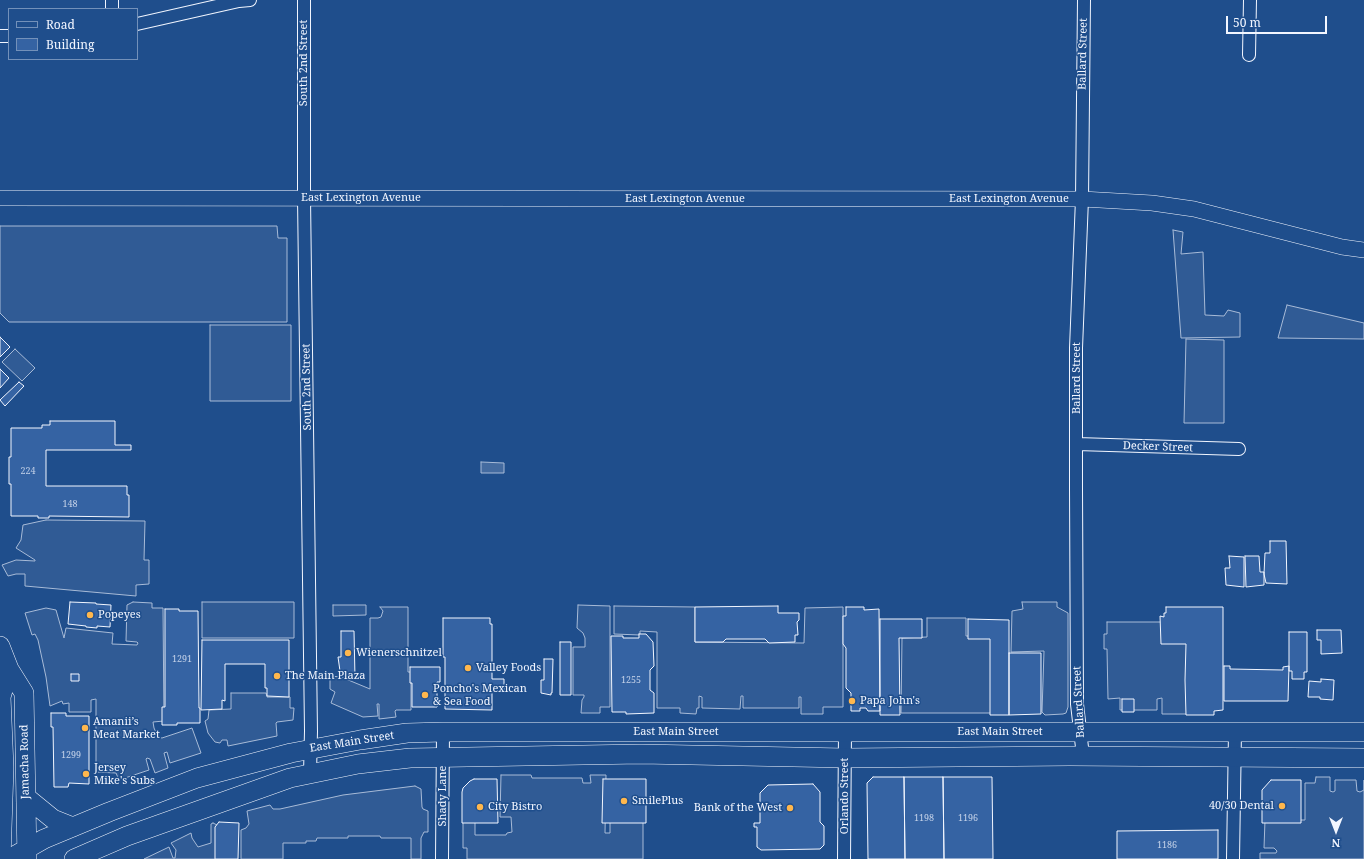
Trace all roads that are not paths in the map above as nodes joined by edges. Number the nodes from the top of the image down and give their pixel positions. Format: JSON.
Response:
{"nodes":[{"id":1,"x":250,"y":0,"type":"edge"},
{"id":2,"x":304,"y":0,"type":"edge"},
{"id":3,"x":1084,"y":0,"type":"edge"},
{"id":4,"x":1250,"y":0,"type":"edge"},
{"id":5,"x":138,"y":24,"type":"edge"},
{"id":6,"x":1249,"y":55,"type":"dead end"},
{"id":7,"x":0,"y":198,"type":"edge"},
{"id":8,"x":304,"y":198,"type":"junction"},
{"id":9,"x":1082,"y":199,"type":"junction"},
{"id":10,"x":1364,"y":250,"type":"edge"},
{"id":11,"x":1077,"y":444,"type":"junction"},
{"id":12,"x":1239,"y":449,"type":"dead end"},
{"id":13,"x":0,"y":646,"type":"edge"},
{"id":14,"x":10,"y":669,"type":"junction"},
{"id":15,"x":1235,"y":731,"type":"junction"},
{"id":16,"x":443,"y":732,"type":"junction"},
{"id":17,"x":592,"y":732,"type":"junction"},
{"id":18,"x":845,"y":732,"type":"junction"},
{"id":19,"x":1080,"y":732,"type":"junction"},
{"id":20,"x":1364,"y":732,"type":"edge"},
{"id":21,"x":311,"y":749,"type":"junction"},
{"id":22,"x":594,"y":754,"type":"junction"},
{"id":23,"x":1083,"y":756,"type":"junction"},
{"id":24,"x":443,"y":757,"type":"junction"},
{"id":25,"x":1234,"y":757,"type":"junction"},
{"id":26,"x":845,"y":758,"type":"junction"},
{"id":27,"x":1364,"y":758,"type":"edge"},
{"id":28,"x":310,"y":774,"type":"junction"},
{"id":29,"x":26,"y":797,"type":"junction"},
{"id":30,"x":73,"y":827,"type":"junction"},
{"id":31,"x":108,"y":844,"type":"junction"},
{"id":32,"x":26,"y":854,"type":"edge"},
{"id":33,"x":1,"y":859,"type":"edge"},
{"id":34,"x":9,"y":859,"type":"edge"},
{"id":35,"x":74,"y":859,"type":"edge"},
{"id":36,"x":90,"y":859,"type":"edge"},
{"id":37,"x":442,"y":859,"type":"edge"},
{"id":38,"x":844,"y":859,"type":"edge"},
{"id":39,"x":1233,"y":859,"type":"edge"}],
"edges":[{"from":1,"to":5,"type":"street"},
{"from":2,"to":8,"type":"street","name":"South 2nd Street"},
{"from":3,"to":9,"type":"street","name":"Ballard Street"},
{"from":4,"to":6,"type":"street"},
{"from":7,"to":8,"type":"street","name":"East Lexington Avenue"},
{"from":8,"to":9,"type":"street","name":"East Lexington Avenue"},
{"from":8,"to":21,"type":"street","name":"South 2nd Street"},
{"from":9,"to":10,"type":"street","name":"East Lexington Avenue"},
{"from":9,"to":11,"type":"street","name":"Ballard Street"},
{"from":11,"to":12,"type":"street","name":"Decker Street"},
{"from":11,"to":19,"type":"street","name":"Ballard Street"},
{"from":13,"to":14,"type":"main road","name":"Jamacha Road"},
{"from":14,"to":29,"type":"main road","name":"Jamacha Road"},
{"from":14,"to":33,"type":"main road","name":"Jamacha Road"},
{"from":15,"to":19,"type":"main road","name":"East Main Street"},
{"from":15,"to":20,"type":"main road","name":"East Main Street"},
{"from":15,"to":25,"type":"street"},
{"from":16,"to":17,"type":"main road","name":"East Main Street"},
{"from":16,"to":21,"type":"main road","name":"East Main Street"},
{"from":16,"to":24,"type":"street","name":"Shady Lane"},
{"from":17,"to":18,"type":"main road","name":"East Main Street"},
{"from":17,"to":22,"type":"main road"},
{"from":18,"to":19,"type":"main road","name":"East Main Street"},
{"from":18,"to":26,"type":"street","name":"Orlando Street"},
{"from":19,"to":23,"type":"street","name":"Ballard Street"},
{"from":21,"to":28,"type":"street","name":"South 2nd Street"},
{"from":21,"to":30,"type":"main road","name":"East Main Street"},
{"from":22,"to":24,"type":"main road","name":"East Main Street"},
{"from":22,"to":26,"type":"main road","name":"East Main Street"},
{"from":23,"to":25,"type":"main road","name":"East Main Street"},
{"from":23,"to":26,"type":"main road","name":"East Main Street"},
{"from":24,"to":28,"type":"main road","name":"East Main Street"},
{"from":24,"to":37,"type":"street","name":"Shady Lane"},
{"from":25,"to":27,"type":"main road","name":"East Main Street"},
{"from":25,"to":39,"type":"street"},
{"from":26,"to":38,"type":"street","name":"Orlando Street"},
{"from":28,"to":31,"type":"main road","name":"East Main Street"},
{"from":29,"to":30,"type":"main road"},
{"from":29,"to":32,"type":"main road","name":"Jamacha Road"},
{"from":30,"to":32,"type":"main road","name":"East Main Street"},
{"from":31,"to":35,"type":"main road","name":"East Main Street"},
{"from":31,"to":36,"type":"main road"},
{"from":32,"to":34,"type":"main road","name":"East Main Street"}]}
